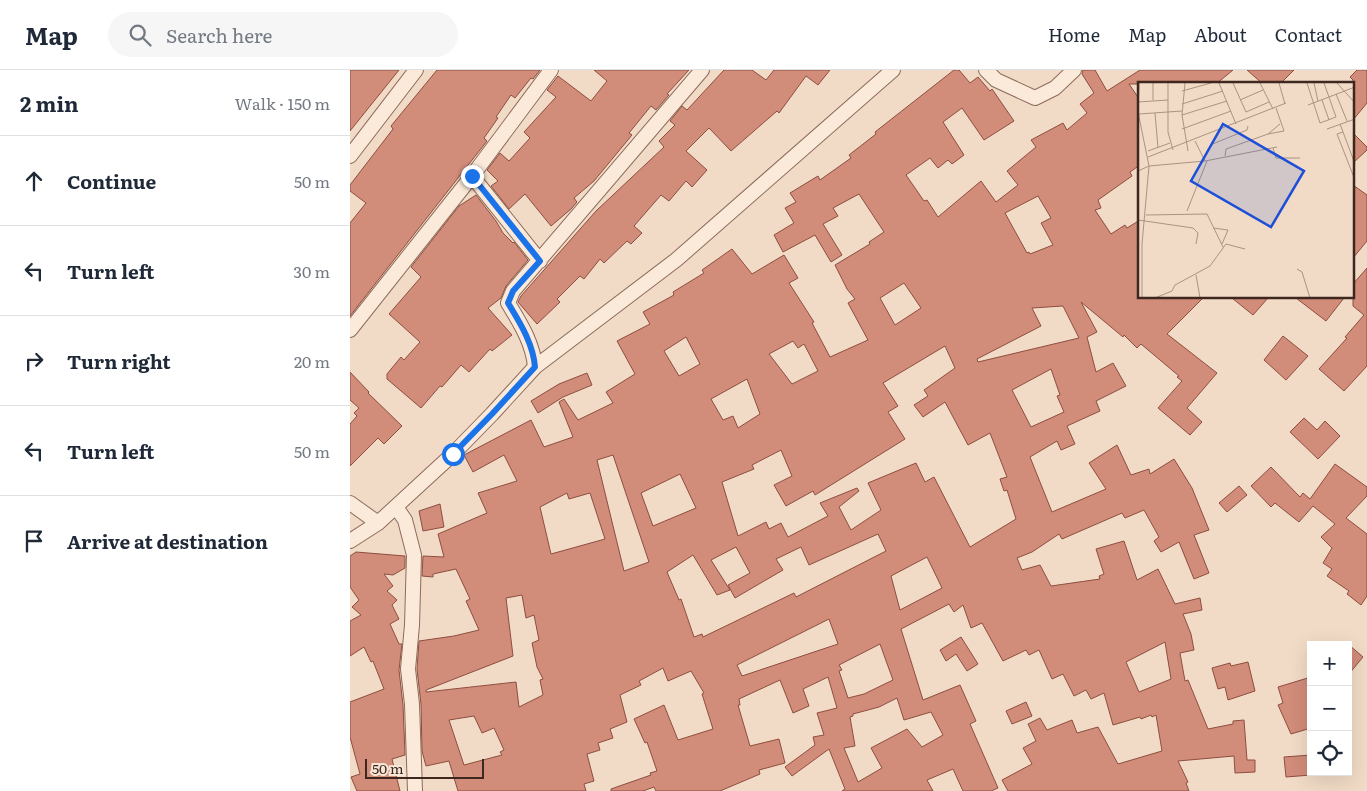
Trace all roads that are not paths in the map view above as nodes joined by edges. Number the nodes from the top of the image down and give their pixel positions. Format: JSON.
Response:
{"nodes":[{"id":1,"x":416,"y":70,"type":"edge"},
{"id":2,"x":551,"y":70,"type":"edge"},
{"id":3,"x":702,"y":70,"type":"edge"},
{"id":4,"x":893,"y":70,"type":"edge"},
{"id":5,"x":986,"y":70,"type":"edge"},
{"id":6,"x":1074,"y":70,"type":"edge"},
{"id":7,"x":350,"y":156,"type":"edge"},
{"id":8,"x":472,"y":176,"type":"junction"},
{"id":9,"x":540,"y":261,"type":"junction"},
{"id":10,"x":350,"y":330,"type":"edge"},
{"id":11,"x":535,"y":367,"type":"junction"},
{"id":12,"x":350,"y":503,"type":"edge"},
{"id":13,"x":396,"y":507,"type":"junction"},
{"id":14,"x":378,"y":522,"type":"junction"},
{"id":15,"x":350,"y":540,"type":"edge"},
{"id":16,"x":415,"y":791,"type":"edge"}],
"edges":[{"from":1,"to":7,"type":"street"},
{"from":2,"to":8,"type":"street"},
{"from":3,"to":9,"type":"street"},
{"from":4,"to":11,"type":"street"},
{"from":5,"to":6,"type":"street"},
{"from":8,"to":9,"type":"street"},
{"from":8,"to":10,"type":"street"},
{"from":9,"to":11,"type":"street"},
{"from":11,"to":13,"type":"street"},
{"from":12,"to":14,"type":"street"},
{"from":13,"to":14,"type":"street"},
{"from":13,"to":16,"type":"street"},
{"from":14,"to":15,"type":"street"}]}
